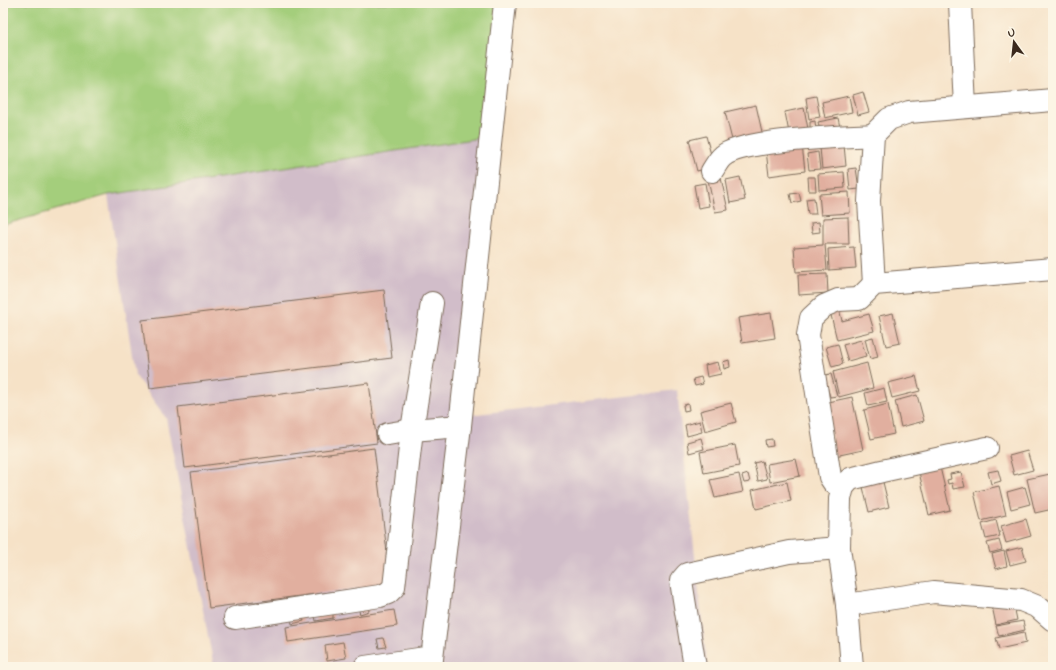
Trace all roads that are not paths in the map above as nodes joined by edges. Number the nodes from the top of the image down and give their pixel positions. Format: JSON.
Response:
{"nodes":[{"id":1,"x":505,"y":3,"type":"edge"},
{"id":2,"x":960,"y":3,"type":"edge"},
{"id":3,"x":1053,"y":100,"type":"edge"},
{"id":4,"x":965,"y":107,"type":"junction"},
{"id":5,"x":873,"y":135,"type":"junction"},
{"id":6,"x":712,"y":171,"type":"dead end"},
{"id":7,"x":1053,"y":269,"type":"edge"},
{"id":8,"x":874,"y":284,"type":"junction"},
{"id":9,"x":432,"y":303,"type":"dead end"},
{"id":10,"x":460,"y":426,"type":"junction"},
{"id":11,"x":412,"y":430,"type":"junction"},
{"id":12,"x":388,"y":434,"type":"dead end"},
{"id":13,"x":987,"y":448,"type":"dead end"},
{"id":14,"x":842,"y":487,"type":"junction"},
{"id":15,"x":839,"y":548,"type":"junction"},
{"id":16,"x":847,"y":605,"type":"junction"},
{"id":17,"x":235,"y":618,"type":"dead end"},
{"id":18,"x":1053,"y":620,"type":"edge"},
{"id":19,"x":432,"y":662,"type":"edge"},
{"id":20,"x":365,"y":667,"type":"edge"},
{"id":21,"x":695,"y":667,"type":"edge"},
{"id":22,"x":852,"y":667,"type":"edge"}],
"edges":[{"from":1,"to":10,"type":"street"},
{"from":2,"to":4,"type":"street"},
{"from":3,"to":4,"type":"street"},
{"from":4,"to":5,"type":"street"},
{"from":5,"to":6,"type":"street"},
{"from":5,"to":8,"type":"street"},
{"from":7,"to":8,"type":"street"},
{"from":8,"to":14,"type":"street"},
{"from":9,"to":11,"type":"street"},
{"from":10,"to":11,"type":"street"},
{"from":10,"to":19,"type":"street"},
{"from":11,"to":12,"type":"street"},
{"from":11,"to":17,"type":"street"},
{"from":13,"to":14,"type":"street"},
{"from":14,"to":15,"type":"street"},
{"from":15,"to":16,"type":"street"},
{"from":15,"to":21,"type":"street"},
{"from":16,"to":18,"type":"street"},
{"from":16,"to":22,"type":"street"},
{"from":19,"to":20,"type":"street"}]}
